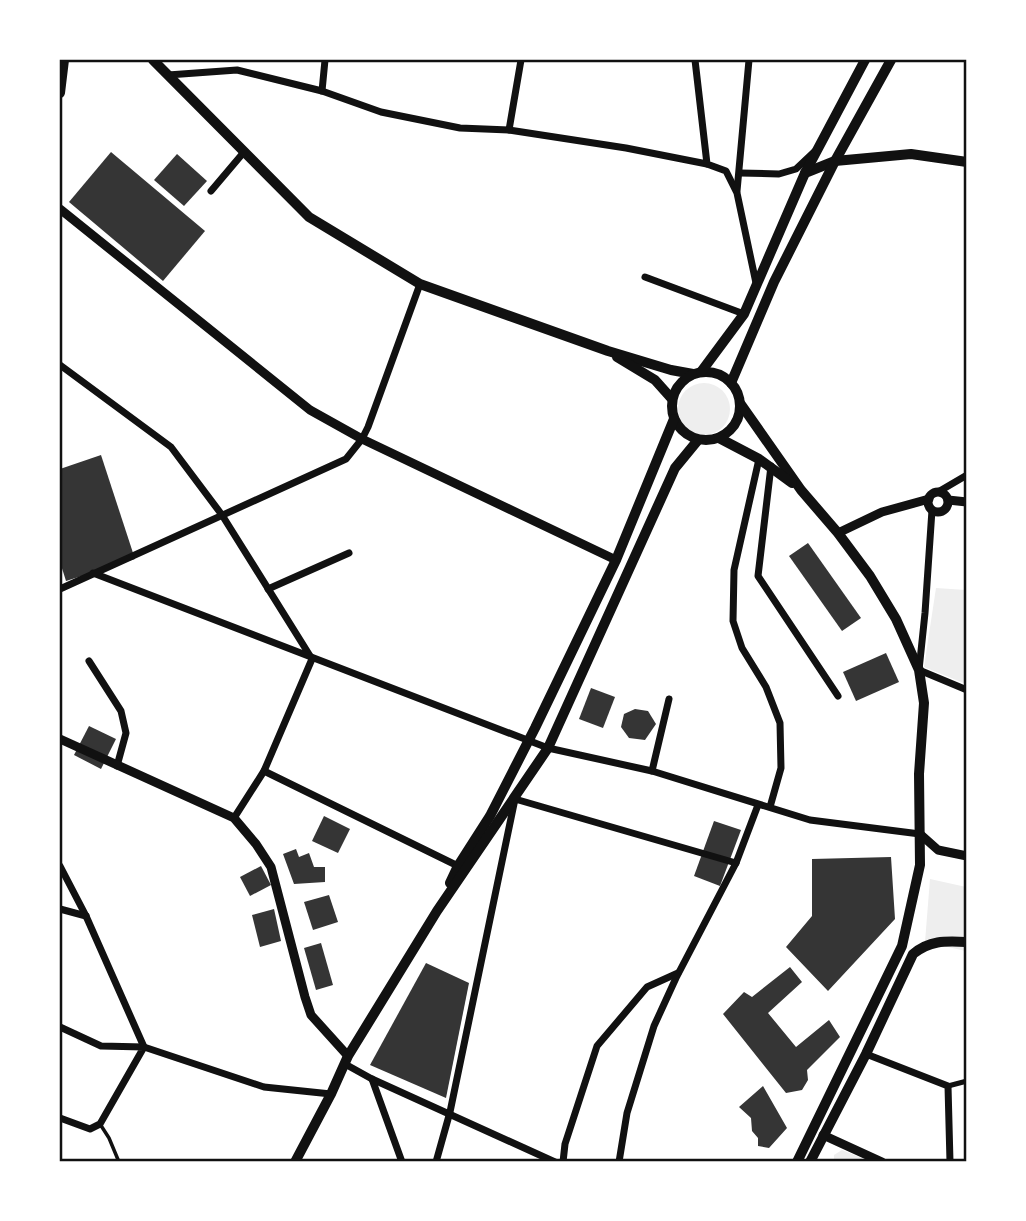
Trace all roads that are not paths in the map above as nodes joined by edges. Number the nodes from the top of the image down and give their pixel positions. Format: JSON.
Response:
{"nodes":[{"id":1,"x":64,"y":60,"type":"edge"},
{"id":2,"x":153,"y":60,"type":"edge"},
{"id":3,"x":325,"y":60,"type":"edge"},
{"id":4,"x":521,"y":60,"type":"edge"},
{"id":5,"x":695,"y":60,"type":"edge"},
{"id":6,"x":749,"y":60,"type":"edge"},
{"id":7,"x":865,"y":60,"type":"edge"},
{"id":8,"x":891,"y":60,"type":"edge"},
{"id":9,"x":167,"y":75,"type":"junction"},
{"id":10,"x":322,"y":91,"type":"junction"},
{"id":11,"x":60,"y":93,"type":"edge"},
{"id":12,"x":509,"y":130,"type":"junction"},
{"id":13,"x":819,"y":147,"type":"junction"},
{"id":14,"x":244,"y":152,"type":"junction"},
{"id":15,"x":835,"y":161,"type":"junction"},
{"id":16,"x":967,"y":162,"type":"edge"},
{"id":17,"x":707,"y":164,"type":"junction"},
{"id":18,"x":740,"y":173,"type":"junction"},
{"id":19,"x":805,"y":173,"type":"junction"},
{"id":20,"x":211,"y":191,"type":"dead end"},
{"id":21,"x":737,"y":193,"type":"junction"},
{"id":22,"x":60,"y":209,"type":"edge"},
{"id":23,"x":645,"y":277,"type":"dead end"},
{"id":24,"x":756,"y":283,"type":"junction"},
{"id":25,"x":420,"y":284,"type":"junction"},
{"id":26,"x":744,"y":314,"type":"junction"},
{"id":27,"x":755,"y":326,"type":"junction"},
{"id":28,"x":608,"y":351,"type":"junction"},
{"id":29,"x":60,"y":365,"type":"edge"},
{"id":30,"x":697,"y":373,"type":"junction"},
{"id":31,"x":731,"y":383,"type":"junction"},
{"id":32,"x":672,"y":399,"type":"junction"},
{"id":33,"x":740,"y":403,"type":"junction"},
{"id":34,"x":674,"y":419,"type":"junction"},
{"id":35,"x":719,"y":438,"type":"junction"},
{"id":36,"x":362,"y":439,"type":"junction"},
{"id":37,"x":698,"y":440,"type":"junction"},
{"id":38,"x":759,"y":459,"type":"junction"},
{"id":39,"x":771,"y":466,"type":"junction"},
{"id":40,"x":967,"y":475,"type":"edge"},
{"id":41,"x":801,"y":489,"type":"junction"},
{"id":42,"x":938,"y":492,"type":"junction"},
{"id":43,"x":929,"y":499,"type":"junction"},
{"id":44,"x":948,"y":500,"type":"junction"},
{"id":45,"x":967,"y":502,"type":"edge"},
{"id":46,"x":932,"y":510,"type":"junction"},
{"id":47,"x":222,"y":515,"type":"junction"},
{"id":48,"x":838,"y":533,"type":"junction"},
{"id":49,"x":349,"y":553,"type":"dead end"},
{"id":50,"x":616,"y":560,"type":"junction"},
{"id":51,"x":93,"y":573,"type":"junction"},
{"id":52,"x":60,"y":589,"type":"edge"},
{"id":53,"x":268,"y":589,"type":"junction"},
{"id":54,"x":312,"y":659,"type":"junction"},
{"id":55,"x":89,"y":661,"type":"dead end"},
{"id":56,"x":919,"y":670,"type":"junction"},
{"id":57,"x":967,"y":690,"type":"edge"},
{"id":58,"x":838,"y":696,"type":"dead end"},
{"id":59,"x":669,"y":699,"type":"dead end"},
{"id":60,"x":60,"y":739,"type":"edge"},
{"id":61,"x":529,"y":739,"type":"junction"},
{"id":62,"x":548,"y":747,"type":"junction"},
{"id":63,"x":117,"y":766,"type":"junction"},
{"id":64,"x":264,"y":771,"type":"junction"},
{"id":65,"x":652,"y":771,"type":"junction"},
{"id":66,"x":515,"y":799,"type":"junction"},
{"id":67,"x":758,"y":805,"type":"junction"},
{"id":68,"x":769,"y":807,"type":"junction"},
{"id":69,"x":234,"y":818,"type":"junction"},
{"id":70,"x":920,"y":834,"type":"junction"},
{"id":71,"x":967,"y":856,"type":"edge"},
{"id":72,"x":736,"y":863,"type":"junction"},
{"id":73,"x":60,"y":866,"type":"edge"},
{"id":74,"x":458,"y":866,"type":"junction"},
{"id":75,"x":60,"y":909,"type":"edge"},
{"id":76,"x":437,"y":911,"type":"junction"},
{"id":77,"x":86,"y":916,"type":"junction"},
{"id":78,"x":967,"y":942,"type":"edge"},
{"id":79,"x":678,"y":973,"type":"junction"},
{"id":80,"x":60,"y":1027,"type":"edge"},
{"id":81,"x":144,"y":1047,"type":"junction"},
{"id":82,"x":866,"y":1054,"type":"junction"},
{"id":83,"x":346,"y":1060,"type":"junction"},
{"id":84,"x":372,"y":1079,"type":"junction"},
{"id":85,"x":967,"y":1081,"type":"edge"},
{"id":86,"x":948,"y":1086,"type":"junction"},
{"id":87,"x":331,"y":1094,"type":"junction"},
{"id":88,"x":450,"y":1112,"type":"junction"},
{"id":89,"x":60,"y":1118,"type":"edge"},
{"id":90,"x":100,"y":1124,"type":"junction"},
{"id":91,"x":823,"y":1135,"type":"junction"},
{"id":92,"x":119,"y":1161,"type":"edge"},
{"id":93,"x":295,"y":1161,"type":"edge"},
{"id":94,"x":402,"y":1161,"type":"edge"},
{"id":95,"x":436,"y":1161,"type":"edge"},
{"id":96,"x":555,"y":1161,"type":"edge"},
{"id":97,"x":563,"y":1161,"type":"edge"},
{"id":98,"x":619,"y":1161,"type":"edge"},
{"id":99,"x":797,"y":1161,"type":"edge"},
{"id":100,"x":810,"y":1161,"type":"edge"},
{"id":101,"x":882,"y":1161,"type":"edge"},
{"id":102,"x":950,"y":1161,"type":"edge"}],
"edges":[{"from":1,"to":11,"type":"main road"},
{"from":2,"to":9,"type":"main road"},
{"from":3,"to":10,"type":"street"},
{"from":4,"to":12,"type":"street"},
{"from":5,"to":17,"type":"street"},
{"from":6,"to":18,"type":"street"},
{"from":7,"to":13,"type":"main road"},
{"from":8,"to":15,"type":"main road"},
{"from":9,"to":10,"type":"street"},
{"from":9,"to":14,"type":"main road"},
{"from":10,"to":12,"type":"street"},
{"from":12,"to":17,"type":"street"},
{"from":13,"to":18,"type":"street"},
{"from":13,"to":19,"type":"main road"},
{"from":14,"to":20,"type":"street"},
{"from":14,"to":25,"type":"main road"},
{"from":15,"to":16,"type":"main road"},
{"from":15,"to":19,"type":"main road"},
{"from":15,"to":27,"type":"main road"},
{"from":17,"to":21,"type":"street"},
{"from":18,"to":21,"type":"street"},
{"from":19,"to":24,"type":"main road"},
{"from":21,"to":24,"type":"street"},
{"from":22,"to":36,"type":"street"},
{"from":23,"to":26,"type":"street"},
{"from":24,"to":26,"type":"main road"},
{"from":25,"to":28,"type":"main road"},
{"from":25,"to":36,"type":"street"},
{"from":26,"to":27,"type":"main road"},
{"from":26,"to":30,"type":"main road"},
{"from":27,"to":31,"type":"main road"},
{"from":28,"to":30,"type":"main road"},
{"from":28,"to":32,"type":"main road"},
{"from":29,"to":47,"type":"street"},
{"from":30,"to":31,"type":"main road"},
{"from":30,"to":32,"type":"main road"},
{"from":31,"to":33,"type":"main road"},
{"from":32,"to":34,"type":"main road"},
{"from":33,"to":35,"type":"main road"},
{"from":33,"to":41,"type":"main road"},
{"from":34,"to":37,"type":"main road"},
{"from":34,"to":50,"type":"main road"},
{"from":35,"to":37,"type":"main road"},
{"from":35,"to":38,"type":"main road"},
{"from":36,"to":47,"type":"street"},
{"from":36,"to":50,"type":"street"},
{"from":37,"to":62,"type":"main road"},
{"from":38,"to":39,"type":"main road"},
{"from":38,"to":68,"type":"street"},
{"from":39,"to":41,"type":"main road"},
{"from":39,"to":58,"type":"street"},
{"from":40,"to":42,"type":"street"},
{"from":41,"to":48,"type":"main road"},
{"from":42,"to":43,"type":"street"},
{"from":42,"to":44,"type":"street"},
{"from":43,"to":46,"type":"street"},
{"from":43,"to":48,"type":"street"},
{"from":44,"to":45,"type":"street"},
{"from":44,"to":46,"type":"street"},
{"from":46,"to":56,"type":"street"},
{"from":47,"to":51,"type":"street"},
{"from":47,"to":53,"type":"street"},
{"from":48,"to":56,"type":"main road"},
{"from":49,"to":53,"type":"street"},
{"from":50,"to":61,"type":"main road"},
{"from":51,"to":52,"type":"street"},
{"from":51,"to":54,"type":"street"},
{"from":53,"to":54,"type":"street"},
{"from":54,"to":61,"type":"street"},
{"from":54,"to":64,"type":"street"},
{"from":55,"to":63,"type":"street"},
{"from":56,"to":57,"type":"street"},
{"from":56,"to":70,"type":"main road"},
{"from":59,"to":65,"type":"street"},
{"from":60,"to":63,"type":"street"},
{"from":61,"to":62,"type":"street"},
{"from":61,"to":74,"type":"main road"},
{"from":62,"to":65,"type":"street"},
{"from":62,"to":66,"type":"main road"},
{"from":63,"to":69,"type":"street"},
{"from":64,"to":69,"type":"street"},
{"from":64,"to":74,"type":"street"},
{"from":65,"to":67,"type":"street"},
{"from":66,"to":72,"type":"street"},
{"from":66,"to":76,"type":"main road"},
{"from":66,"to":88,"type":"street"},
{"from":67,"to":68,"type":"street"},
{"from":67,"to":72,"type":"street"},
{"from":68,"to":70,"type":"street"},
{"from":69,"to":83,"type":"street"},
{"from":70,"to":71,"type":"street"},
{"from":70,"to":99,"type":"main road"},
{"from":72,"to":79,"type":"street"},
{"from":73,"to":77,"type":"street"},
{"from":74,"to":76,"type":"main road"},
{"from":75,"to":77,"type":"street"},
{"from":76,"to":83,"type":"main road"},
{"from":77,"to":81,"type":"street"},
{"from":78,"to":82,"type":"main road"},
{"from":79,"to":97,"type":"street"},
{"from":79,"to":98,"type":"street"},
{"from":80,"to":81,"type":"street"},
{"from":81,"to":87,"type":"street"},
{"from":81,"to":90,"type":"street"},
{"from":82,"to":86,"type":"street"},
{"from":82,"to":91,"type":"main road"},
{"from":83,"to":84,"type":"street"},
{"from":83,"to":87,"type":"main road"},
{"from":84,"to":88,"type":"street"},
{"from":84,"to":94,"type":"street"},
{"from":85,"to":86,"type":"street"},
{"from":86,"to":102,"type":"street"},
{"from":87,"to":93,"type":"main road"},
{"from":88,"to":95,"type":"street"},
{"from":88,"to":96,"type":"street"},
{"from":89,"to":90,"type":"street"},
{"from":90,"to":92,"type":"lane"},
{"from":91,"to":100,"type":"main road"},
{"from":91,"to":101,"type":"street"}]}
